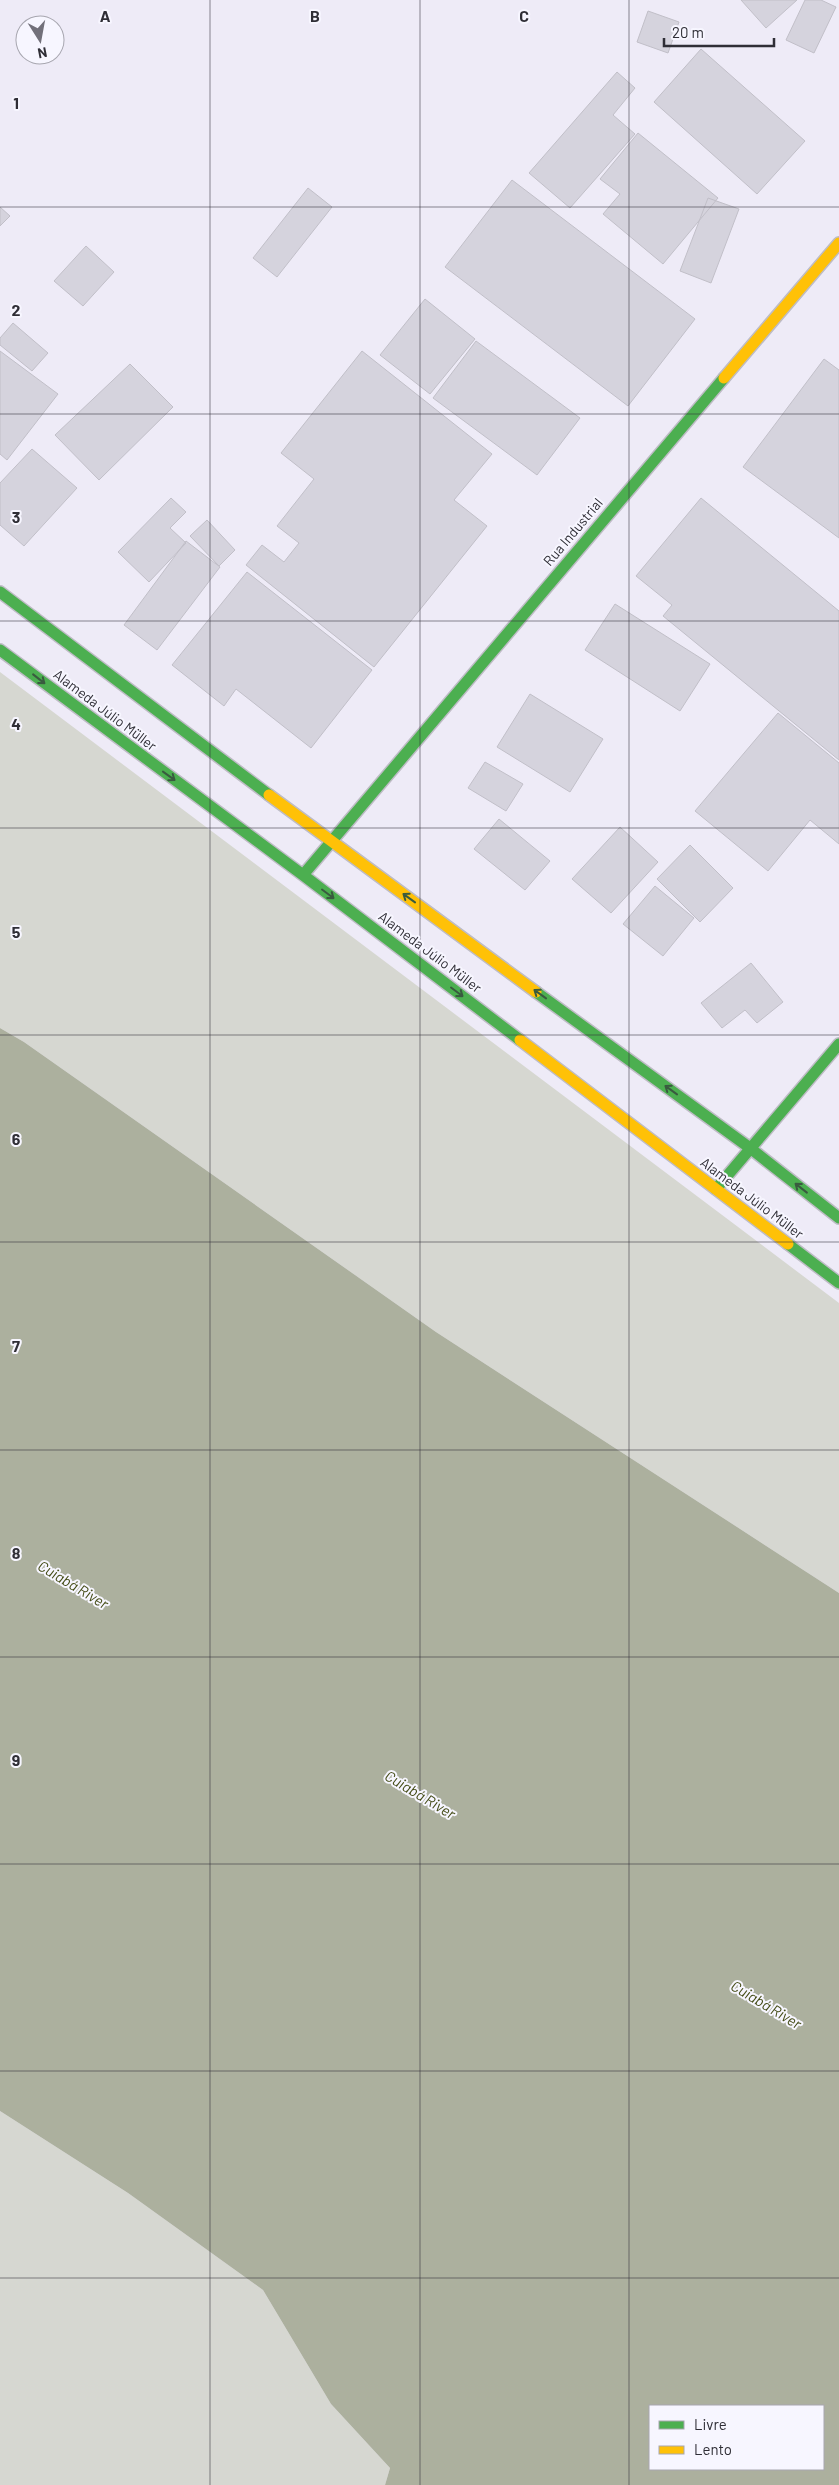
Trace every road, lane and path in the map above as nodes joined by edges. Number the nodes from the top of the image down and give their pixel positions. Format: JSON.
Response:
{"nodes":[{"id":1,"x":839,"y":243,"type":"edge"},
{"id":2,"x":0,"y":592,"type":"edge"},
{"id":3,"x":0,"y":650,"type":"edge"},
{"id":4,"x":330,"y":841,"type":"junction"},
{"id":5,"x":303,"y":875,"type":"junction"},
{"id":6,"x":839,"y":1044,"type":"edge"},
{"id":7,"x":750,"y":1148,"type":"junction"},
{"id":8,"x":716,"y":1188,"type":"junction"},
{"id":9,"x":839,"y":1218,"type":"edge"},
{"id":10,"x":839,"y":1283,"type":"edge"}],
"edges":[{"from":1,"to":4,"type":"main road","name":"Rua Industrial"},
{"from":2,"to":4,"type":"main road"},
{"from":3,"to":5,"type":"main road","name":"Alameda Júlio Müller","one_way":true},
{"from":4,"to":5,"type":"main road","name":"Rua Industrial"},
{"from":7,"to":4,"type":"main road","one_way":true},
{"from":5,"to":8,"type":"main road","name":"Alameda Júlio Müller","one_way":true},
{"from":6,"to":7,"type":"main road"},
{"from":7,"to":8,"type":"main road"},
{"from":9,"to":7,"type":"main road","one_way":true},
{"from":8,"to":10,"type":"main road","name":"Alameda Júlio Müller"}]}
